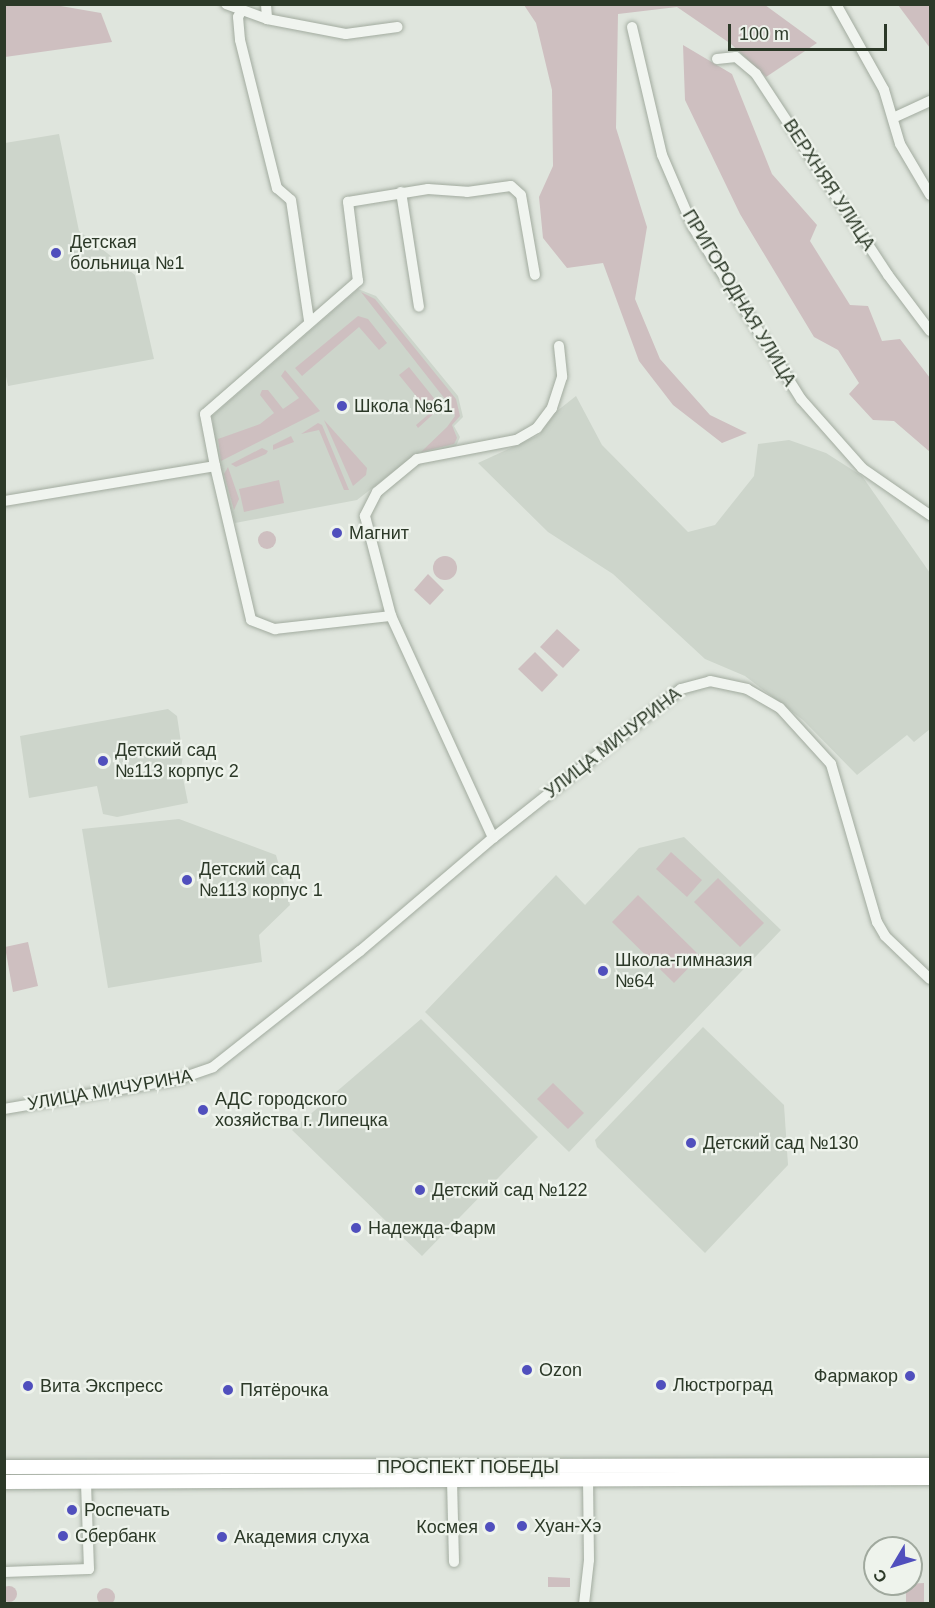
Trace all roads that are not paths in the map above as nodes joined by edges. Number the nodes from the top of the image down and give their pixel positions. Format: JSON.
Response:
{"nodes":[{"id":1,"x":226,"y":4,"type":"edge"},
{"id":2,"x":266,"y":4,"type":"edge"},
{"id":3,"x":836,"y":4,"type":"edge"},
{"id":4,"x":242,"y":10,"type":"junction"},
{"id":5,"x":267,"y":19,"type":"junction"},
{"id":6,"x":398,"y":27,"type":"dead end"},
{"id":7,"x":632,"y":27,"type":"dead end"},
{"id":8,"x":717,"y":59,"type":"dead end"},
{"id":9,"x":930,"y":101,"type":"edge"},
{"id":10,"x":893,"y":118,"type":"junction"},
{"id":11,"x":401,"y":192,"type":"junction"},
{"id":12,"x":930,"y":195,"type":"edge"},
{"id":13,"x":535,"y":275,"type":"dead end"},
{"id":14,"x":419,"y":307,"type":"dead end"},
{"id":15,"x":309,"y":321,"type":"junction"},
{"id":16,"x":930,"y":331,"type":"edge"},
{"id":17,"x":559,"y":346,"type":"dead end"},
{"id":18,"x":215,"y":466,"type":"junction"},
{"id":19,"x":4,"y":501,"type":"edge"},
{"id":20,"x":930,"y":515,"type":"edge"},
{"id":21,"x":391,"y":616,"type":"junction"},
{"id":22,"x":493,"y":838,"type":"junction"},
{"id":23,"x":930,"y":979,"type":"edge"},
{"id":24,"x":4,"y":1110,"type":"edge"},
{"id":25,"x":930,"y":1465,"type":"edge"},
{"id":26,"x":4,"y":1467,"type":"edge"},
{"id":27,"x":930,"y":1478,"type":"edge"},
{"id":28,"x":452,"y":1480,"type":"junction"},
{"id":29,"x":588,"y":1480,"type":"junction"},
{"id":30,"x":4,"y":1482,"type":"edge"},
{"id":31,"x":86,"y":1482,"type":"junction"},
{"id":32,"x":454,"y":1562,"type":"dead end"},
{"id":33,"x":4,"y":1572,"type":"edge"},
{"id":34,"x":584,"y":1604,"type":"edge"}],
"edges":[{"from":1,"to":4,"type":"street"},
{"from":2,"to":5,"type":"street"},
{"from":3,"to":10,"type":"street"},
{"from":4,"to":5,"type":"street"},
{"from":4,"to":15,"type":"street"},
{"from":5,"to":6,"type":"street"},
{"from":7,"to":20,"type":"street","name":"ПРИГОРОДНАЯ УЛИЦА"},
{"from":8,"to":16,"type":"street","name":"ВЕРХНЯЯ УЛИЦА"},
{"from":9,"to":10,"type":"street"},
{"from":10,"to":12,"type":"street"},
{"from":11,"to":13,"type":"street"},
{"from":11,"to":14,"type":"street"},
{"from":11,"to":15,"type":"street"},
{"from":15,"to":18,"type":"street"},
{"from":17,"to":21,"type":"street"},
{"from":18,"to":19,"type":"street"},
{"from":18,"to":21,"type":"street"},
{"from":21,"to":22,"type":"street"},
{"from":22,"to":23,"type":"street","name":"УЛИЦА МИЧУРИНА"},
{"from":22,"to":24,"type":"street","name":"УЛИЦА МИЧУРИНА"},
{"from":25,"to":26,"type":"main road","name":"ПРОСПЕКТ ПОБЕДЫ"},
{"from":27,"to":29,"type":"main road","name":"ПРОСПЕКТ ПОБЕДЫ"},
{"from":28,"to":29,"type":"main road","name":"ПРОСПЕКТ ПОБЕДЫ"},
{"from":28,"to":31,"type":"main road","name":"ПРОСПЕКТ ПОБЕДЫ"},
{"from":28,"to":32,"type":"street"},
{"from":29,"to":34,"type":"street"},
{"from":30,"to":31,"type":"main road","name":"ПРОСПЕКТ ПОБЕДЫ"},
{"from":31,"to":33,"type":"street"}]}
